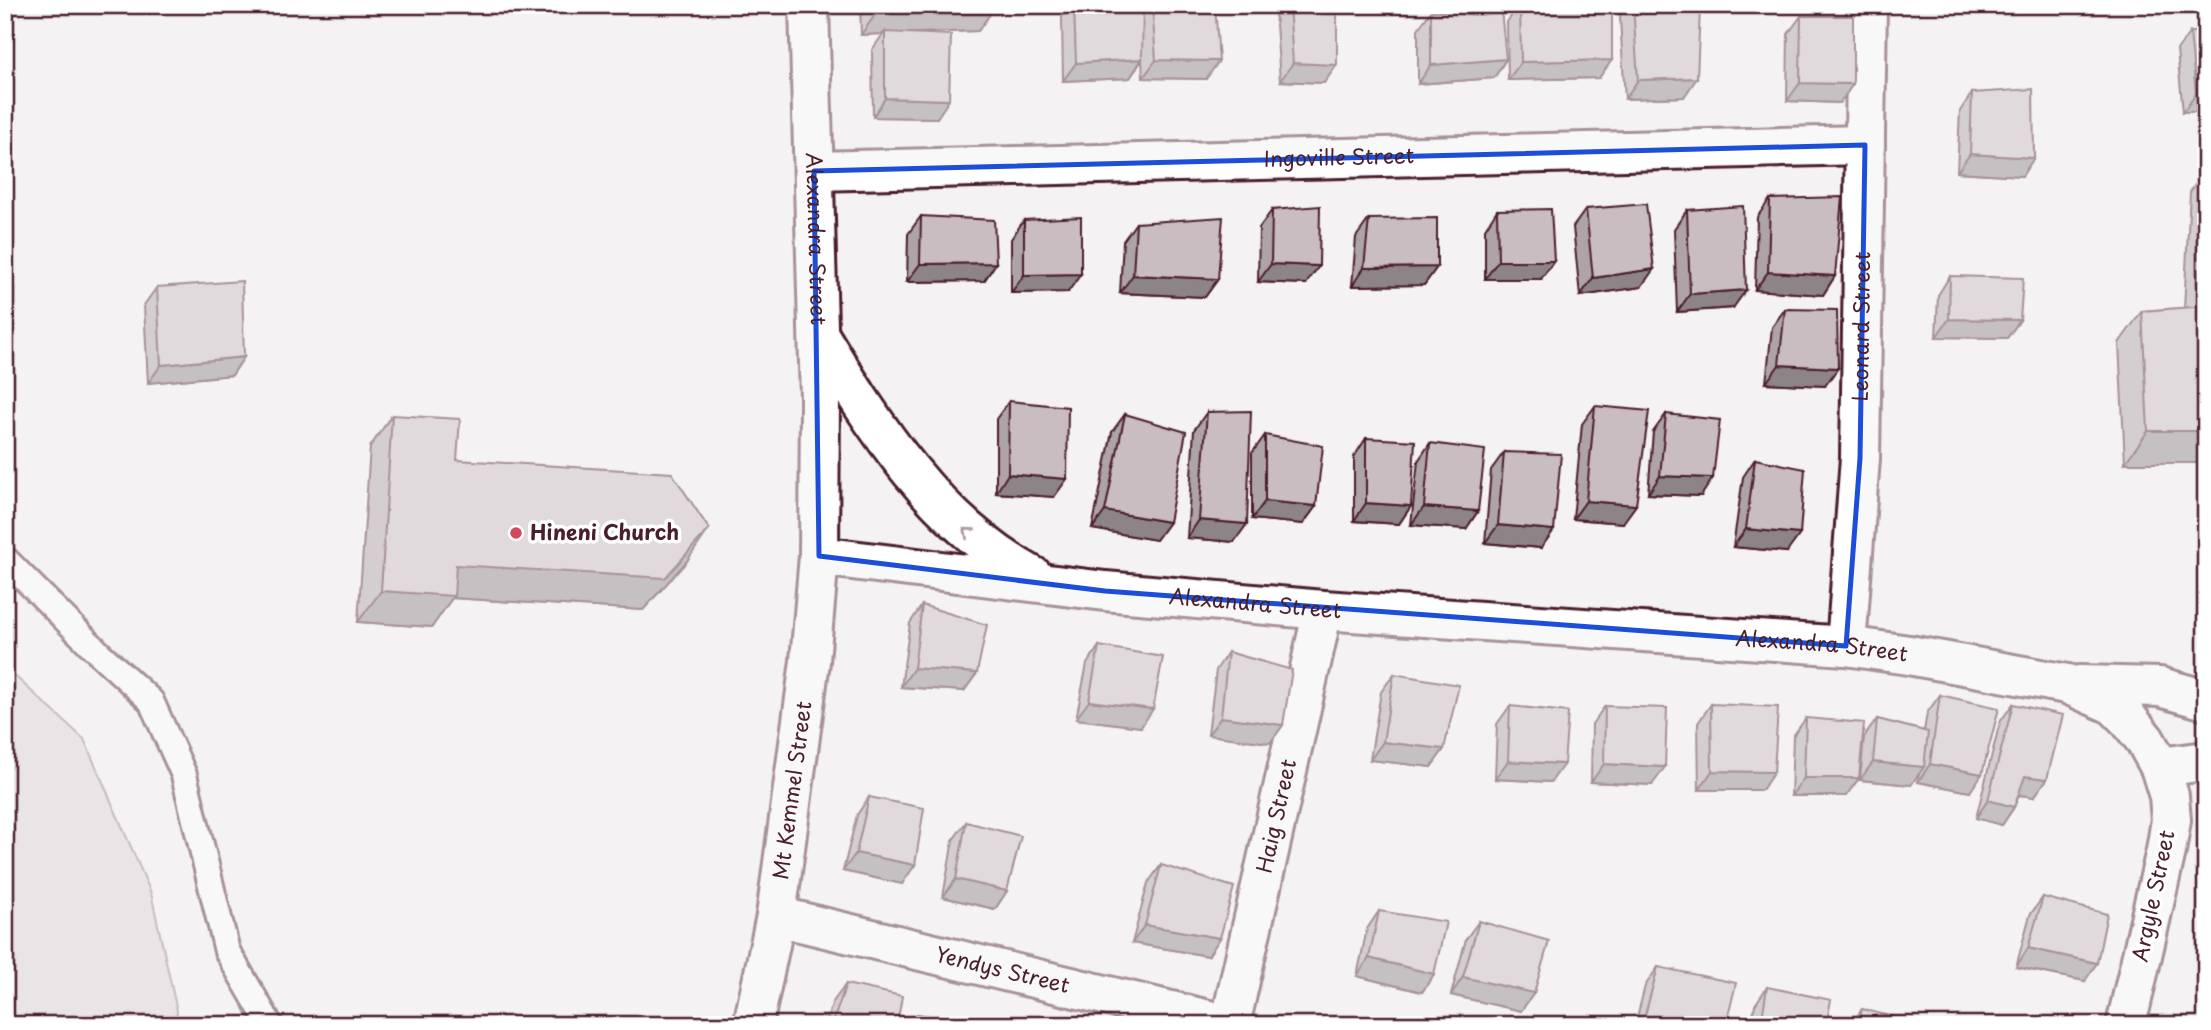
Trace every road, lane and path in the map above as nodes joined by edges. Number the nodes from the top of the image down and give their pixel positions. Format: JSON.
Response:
{"nodes":[{"id":1,"x":809,"y":5,"type":"edge"},
{"id":2,"x":1867,"y":5,"type":"edge"},
{"id":3,"x":1865,"y":145,"type":"junction"},
{"id":4,"x":814,"y":171,"type":"junction"},
{"id":5,"x":818,"y":334,"type":"junction"},
{"id":6,"x":819,"y":556,"type":"junction"},
{"id":7,"x":5,"y":559,"type":"edge"},
{"id":8,"x":1045,"y":583,"type":"junction"},
{"id":9,"x":1324,"y":610,"type":"junction"},
{"id":10,"x":1846,"y":646,"type":"junction"},
{"id":11,"x":2067,"y":684,"type":"junction"},
{"id":12,"x":2206,"y":700,"type":"edge"},
{"id":13,"x":2206,"y":761,"type":"edge"},
{"id":14,"x":2160,"y":767,"type":"junction"},
{"id":15,"x":776,"y":916,"type":"junction"},
{"id":16,"x":270,"y":1025,"type":"edge"},
{"id":17,"x":753,"y":1025,"type":"edge"},
{"id":18,"x":1229,"y":1025,"type":"edge"},
{"id":19,"x":2126,"y":1025,"type":"edge"}],
"edges":[{"from":1,"to":4,"type":"street","name":"Alexandra Street"},
{"from":2,"to":3,"type":"street","name":"Leonard Street"},
{"from":3,"to":4,"type":"street","name":"Ingoville Street"},
{"from":3,"to":10,"type":"street","name":"Leonard Street"},
{"from":4,"to":5,"type":"street","name":"Alexandra Street"},
{"from":5,"to":6,"type":"street","name":"Alexandra Street"},
{"from":8,"to":5,"type":"street","one_way":true},
{"from":6,"to":8,"type":"street","name":"Alexandra Street"},
{"from":6,"to":15,"type":"street","name":"Mt Kemmel Street"},
{"from":7,"to":16,"type":"lane"},
{"from":8,"to":9,"type":"street","name":"Alexandra Street"},
{"from":9,"to":10,"type":"street","name":"Alexandra Street"},
{"from":9,"to":18,"type":"street","name":"Haig Street"},
{"from":10,"to":11,"type":"street","name":"Alexandra Street"},
{"from":11,"to":12,"type":"street"},
{"from":11,"to":14,"type":"street","name":"Alexandra Street"},
{"from":13,"to":14,"type":"street"},
{"from":14,"to":19,"type":"street","name":"Argyle Street"},
{"from":15,"to":17,"type":"street","name":"Mt Kemmel Street"},
{"from":15,"to":18,"type":"street","name":"Yendys Street"}]}
